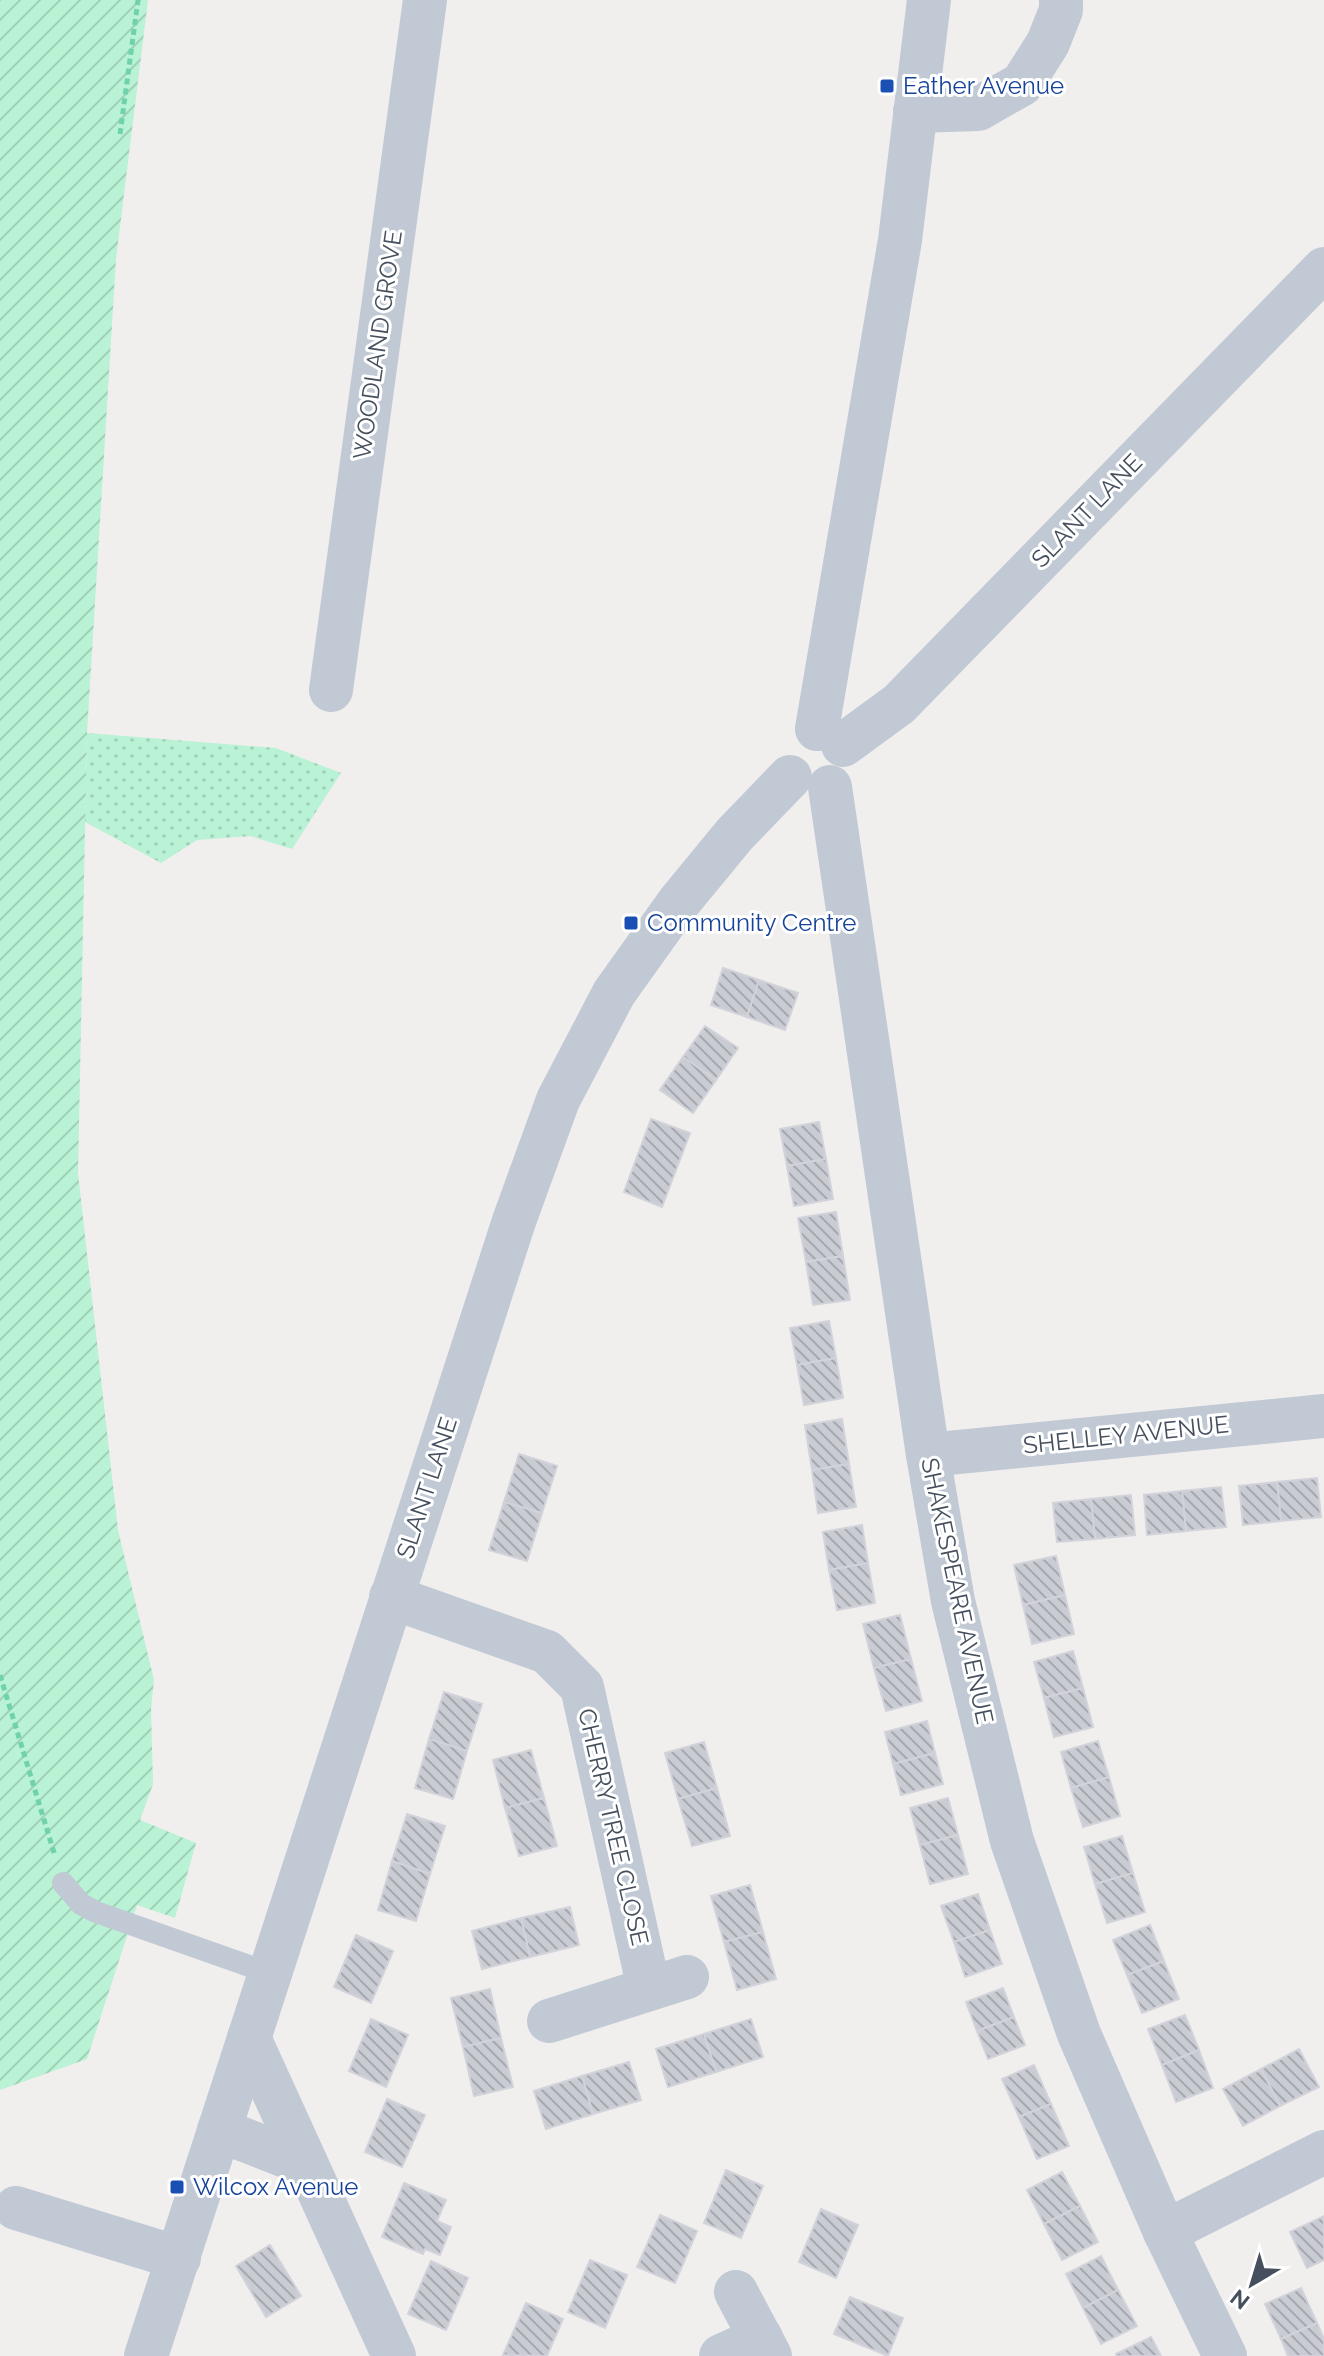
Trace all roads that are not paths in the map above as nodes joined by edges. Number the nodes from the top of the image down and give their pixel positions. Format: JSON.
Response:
{"nodes":[{"id":1,"x":425,"y":0,"type":"edge"},
{"id":2,"x":929,"y":0,"type":"edge"},
{"id":3,"x":1061,"y":0,"type":"edge"},
{"id":4,"x":915,"y":111,"type":"junction"},
{"id":5,"x":1324,"y":269,"type":"edge"},
{"id":6,"x":331,"y":690,"type":"dead end"},
{"id":7,"x":830,"y":737,"type":"junction"},
{"id":8,"x":810,"y":782,"type":"junction"},
{"id":9,"x":1324,"y":1416,"type":"edge"},
{"id":10,"x":928,"y":1455,"type":"junction"},
{"id":11,"x":391,"y":1597,"type":"junction"},
{"id":12,"x":63,"y":1883,"type":"road end"},
{"id":13,"x":269,"y":1973,"type":"junction"},
{"id":14,"x":549,"y":2021,"type":"dead end"},
{"id":15,"x":249,"y":2038,"type":"junction"},
{"id":16,"x":219,"y":2130,"type":"junction"},
{"id":17,"x":1324,"y":2152,"type":"edge"},
{"id":18,"x":306,"y":2164,"type":"junction"},
{"id":19,"x":16,"y":2209,"type":"dead end"},
{"id":20,"x":1165,"y":2232,"type":"junction"},
{"id":21,"x":179,"y":2258,"type":"junction"},
{"id":22,"x":736,"y":2292,"type":"dead end"},
{"id":23,"x":765,"y":2347,"type":"edge"},
{"id":24,"x":146,"y":2356,"type":"edge"},
{"id":25,"x":394,"y":2356,"type":"edge"},
{"id":26,"x":721,"y":2356,"type":"edge"},
{"id":27,"x":1225,"y":2356,"type":"edge"}],
"edges":[{"from":1,"to":6,"type":"street","name":"WOODLAND GROVE"},
{"from":2,"to":4,"type":"street"},
{"from":3,"to":4,"type":"street"},
{"from":4,"to":7,"type":"street"},
{"from":5,"to":7,"type":"street","name":"SLANT LANE"},
{"from":7,"to":8,"type":"street","name":"SLANT LANE"},
{"from":8,"to":10,"type":"street","name":"SHAKESPEARE AVENUE"},
{"from":8,"to":11,"type":"street","name":"SLANT LANE"},
{"from":9,"to":10,"type":"street","name":"SHELLEY AVENUE"},
{"from":10,"to":20,"type":"street","name":"SHAKESPEARE AVENUE"},
{"from":11,"to":13,"type":"street","name":"SLANT LANE"},
{"from":11,"to":14,"type":"street","name":"CHERRY TREE CLOSE"},
{"from":12,"to":13,"type":"lane"},
{"from":13,"to":15,"type":"street","name":"SLANT LANE"},
{"from":15,"to":16,"type":"street","name":"SLANT LANE"},
{"from":15,"to":18,"type":"street"},
{"from":16,"to":18,"type":"street"},
{"from":16,"to":21,"type":"street","name":"SLANT LANE"},
{"from":17,"to":20,"type":"street"},
{"from":18,"to":25,"type":"street"},
{"from":19,"to":21,"type":"street"},
{"from":20,"to":27,"type":"street","name":"SHAKESPEARE AVENUE"},
{"from":21,"to":24,"type":"street","name":"SLANT LANE"},
{"from":22,"to":23,"type":"street"},
{"from":23,"to":26,"type":"street"}]}
